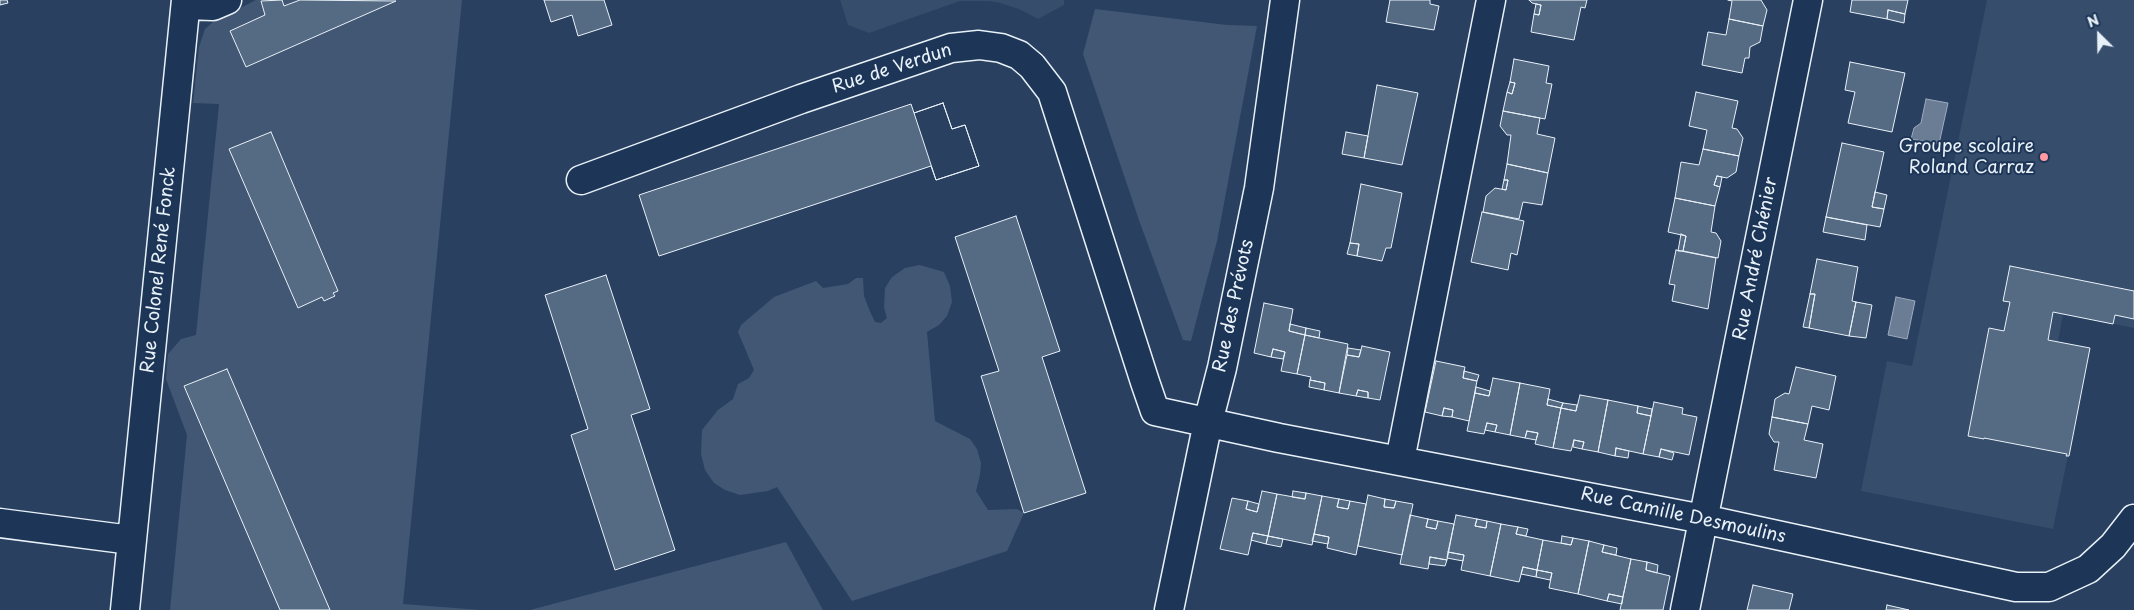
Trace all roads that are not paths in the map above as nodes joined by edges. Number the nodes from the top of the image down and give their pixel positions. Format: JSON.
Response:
{"nodes":[{"id":1,"x":227,"y":0,"type":"edge"},
{"id":2,"x":1285,"y":0,"type":"edge"},
{"id":3,"x":1491,"y":0,"type":"edge"},
{"id":4,"x":1808,"y":0,"type":"edge"},
{"id":5,"x":186,"y":3,"type":"edge"},
{"id":6,"x":581,"y":180,"type":"dead end"},
{"id":7,"x":1208,"y":422,"type":"junction"},
{"id":8,"x":1400,"y":460,"type":"junction"},
{"id":9,"x":2134,"y":518,"type":"edge"},
{"id":10,"x":1703,"y":519,"type":"junction"},
{"id":11,"x":0,"y":523,"type":"edge"},
{"id":12,"x":131,"y":540,"type":"junction"},
{"id":13,"x":125,"y":610,"type":"edge"},
{"id":14,"x":1169,"y":610,"type":"edge"},
{"id":15,"x":1685,"y":610,"type":"edge"}],
"edges":[{"from":1,"to":5,"type":"street"},
{"from":2,"to":7,"type":"street","name":"Rue des Prévots"},
{"from":3,"to":8,"type":"street"},
{"from":4,"to":10,"type":"street","name":"Rue André Chénier"},
{"from":5,"to":12,"type":"street","name":"Rue Colonel René Fonck"},
{"from":6,"to":7,"type":"street","name":"Rue de Verdun"},
{"from":7,"to":8,"type":"street","name":"Rue Camille Desmoulins"},
{"from":7,"to":14,"type":"street","name":"Rue des Prévots"},
{"from":8,"to":10,"type":"street","name":"Rue Camille Desmoulins"},
{"from":9,"to":10,"type":"street","name":"Rue Camille Desmoulins"},
{"from":10,"to":15,"type":"street","name":"Rue André Chénier"},
{"from":11,"to":12,"type":"street"},
{"from":12,"to":13,"type":"street","name":"Rue Colonel René Fonck"}]}
